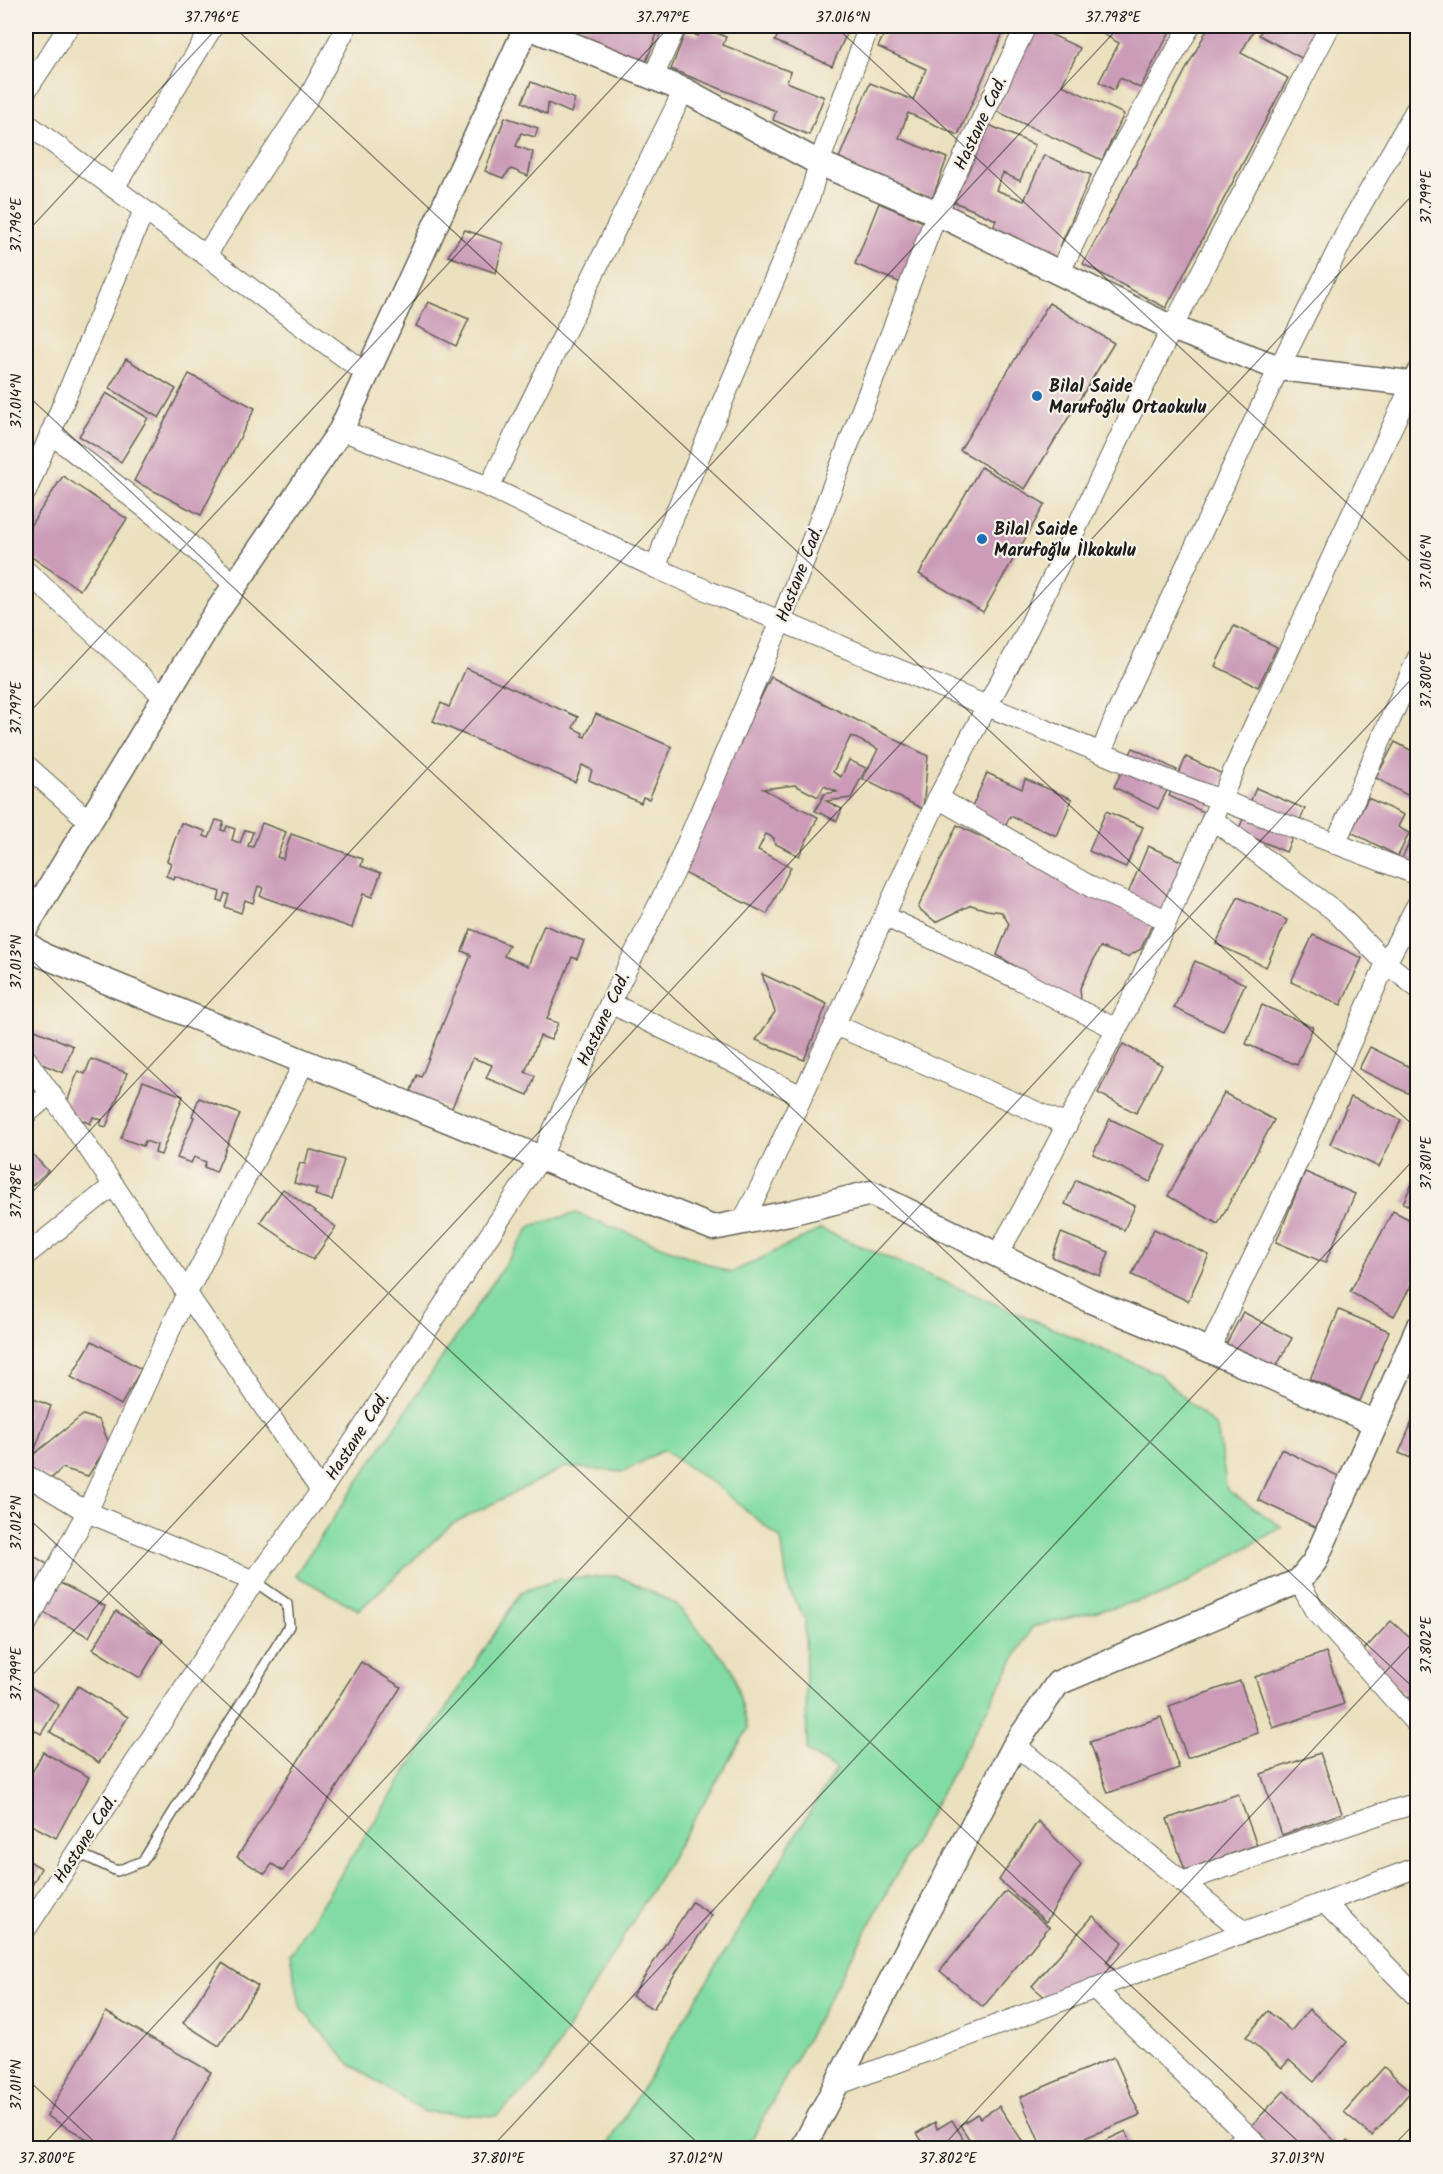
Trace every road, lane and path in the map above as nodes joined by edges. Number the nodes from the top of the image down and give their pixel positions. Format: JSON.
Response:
{"nodes":[{"id":1,"x":69,"y":26,"type":"edge"},
{"id":2,"x":213,"y":26,"type":"edge"},
{"id":3,"x":347,"y":26,"type":"edge"},
{"id":4,"x":527,"y":26,"type":"edge"},
{"id":5,"x":676,"y":26,"type":"edge"},
{"id":6,"x":869,"y":26,"type":"edge"},
{"id":7,"x":1026,"y":26,"type":"edge"},
{"id":8,"x":1190,"y":26,"type":"edge"},
{"id":9,"x":1330,"y":26,"type":"edge"},
{"id":10,"x":653,"y":77,"type":"junction"},
{"id":11,"x":684,"y":90,"type":"junction"},
{"id":12,"x":26,"y":91,"type":"edge"},
{"id":13,"x":1418,"y":106,"type":"edge"},
{"id":14,"x":26,"y":123,"type":"edge"},
{"id":15,"x":819,"y":163,"type":"junction"},
{"id":16,"x":114,"y":188,"type":"junction"},
{"id":17,"x":144,"y":210,"type":"junction"},
{"id":18,"x":937,"y":213,"type":"junction"},
{"id":19,"x":206,"y":255,"type":"junction"},
{"id":20,"x":1059,"y":274,"type":"junction"},
{"id":21,"x":1172,"y":328,"type":"junction"},
{"id":22,"x":1279,"y":368,"type":"junction"},
{"id":23,"x":367,"y":374,"type":"junction"},
{"id":24,"x":1415,"y":382,"type":"edge"},
{"id":25,"x":341,"y":430,"type":"junction"},
{"id":26,"x":50,"y":434,"type":"junction"},
{"id":27,"x":489,"y":488,"type":"junction"},
{"id":28,"x":26,"y":492,"type":"edge"},
{"id":29,"x":656,"y":568,"type":"junction"},
{"id":30,"x":26,"y":571,"type":"edge"},
{"id":31,"x":235,"y":585,"type":"junction"},
{"id":32,"x":781,"y":621,"type":"junction"},
{"id":33,"x":1418,"y":657,"type":"edge"},
{"id":34,"x":164,"y":697,"type":"junction"},
{"id":35,"x":988,"y":706,"type":"junction"},
{"id":36,"x":1101,"y":753,"type":"junction"},
{"id":37,"x":26,"y":765,"type":"edge"},
{"id":38,"x":938,"y":798,"type":"junction"},
{"id":39,"x":1221,"y":800,"type":"junction"},
{"id":40,"x":1212,"y":819,"type":"junction"},
{"id":41,"x":89,"y":822,"type":"junction"},
{"id":42,"x":1335,"y":844,"type":"junction"},
{"id":43,"x":1418,"y":875,"type":"edge"},
{"id":44,"x":1418,"y":903,"type":"edge"},
{"id":45,"x":884,"y":916,"type":"junction"},
{"id":46,"x":1167,"y":920,"type":"junction"},
{"id":47,"x":26,"y":927,"type":"edge"},
{"id":48,"x":26,"y":944,"type":"edge"},
{"id":49,"x":1386,"y":963,"type":"junction"},
{"id":50,"x":1418,"y":988,"type":"edge"},
{"id":51,"x":610,"y":1003,"type":"junction"},
{"id":52,"x":835,"y":1025,"type":"junction"},
{"id":53,"x":1116,"y":1029,"type":"junction"},
{"id":54,"x":26,"y":1059,"type":"edge"},
{"id":55,"x":305,"y":1061,"type":"junction"},
{"id":56,"x":51,"y":1094,"type":"junction"},
{"id":57,"x":802,"y":1096,"type":"junction"},
{"id":58,"x":26,"y":1114,"type":"edge"},
{"id":59,"x":1067,"y":1125,"type":"junction"},
{"id":60,"x":541,"y":1157,"type":"junction"},
{"id":61,"x":114,"y":1185,"type":"junction"},
{"id":62,"x":742,"y":1222,"type":"junction"},
{"id":63,"x":26,"y":1255,"type":"edge"},
{"id":64,"x":997,"y":1255,"type":"junction"},
{"id":65,"x":187,"y":1293,"type":"junction"},
{"id":66,"x":1418,"y":1328,"type":"edge"},
{"id":67,"x":1209,"y":1350,"type":"junction"},
{"id":68,"x":1376,"y":1423,"type":"junction"},
{"id":69,"x":26,"y":1476,"type":"edge"},
{"id":70,"x":321,"y":1491,"type":"junction"},
{"id":71,"x":87,"y":1512,"type":"junction"},
{"id":72,"x":254,"y":1581,"type":"junction"},
{"id":73,"x":1299,"y":1581,"type":"junction"},
{"id":74,"x":26,"y":1625,"type":"edge"},
{"id":75,"x":1418,"y":1726,"type":"edge"},
{"id":76,"x":1016,"y":1745,"type":"junction"},
{"id":77,"x":1418,"y":1803,"type":"edge"},
{"id":78,"x":76,"y":1852,"type":"junction"},
{"id":79,"x":1418,"y":1867,"type":"edge"},
{"id":80,"x":1182,"y":1882,"type":"junction"},
{"id":81,"x":1324,"y":1902,"type":"junction"},
{"id":82,"x":26,"y":1929,"type":"edge"},
{"id":83,"x":1244,"y":1932,"type":"junction"},
{"id":84,"x":1094,"y":1988,"type":"junction"},
{"id":85,"x":1418,"y":1998,"type":"edge"},
{"id":86,"x":837,"y":2085,"type":"junction"},
{"id":87,"x":1255,"y":2143,"type":"edge"},
{"id":88,"x":803,"y":2148,"type":"edge"},
{"id":89,"x":1229,"y":2148,"type":"edge"}],
"edges":[{"from":1,"to":12,"type":"street"},
{"from":2,"to":16,"type":"street"},
{"from":3,"to":19,"type":"street"},
{"from":4,"to":10,"type":"street"},
{"from":4,"to":23,"type":"street"},
{"from":5,"to":10,"type":"street"},
{"from":6,"to":15,"type":"street"},
{"from":7,"to":18,"type":"street","name":"Hastane Cad."},
{"from":8,"to":20,"type":"street"},
{"from":9,"to":21,"type":"street"},
{"from":10,"to":11,"type":"street"},
{"from":11,"to":15,"type":"street"},
{"from":11,"to":27,"type":"street"},
{"from":13,"to":22,"type":"street"},
{"from":14,"to":16,"type":"street"},
{"from":15,"to":18,"type":"street"},
{"from":15,"to":29,"type":"street"},
{"from":16,"to":17,"type":"street"},
{"from":17,"to":19,"type":"street"},
{"from":17,"to":26,"type":"street"},
{"from":18,"to":20,"type":"street"},
{"from":18,"to":32,"type":"street","name":"Hastane Cad."},
{"from":19,"to":23,"type":"street"},
{"from":20,"to":21,"type":"street"},
{"from":21,"to":22,"type":"street"},
{"from":21,"to":35,"type":"street"},
{"from":22,"to":24,"type":"street"},
{"from":22,"to":36,"type":"street"},
{"from":23,"to":25,"type":"street"},
{"from":24,"to":39,"type":"street"},
{"from":25,"to":27,"type":"street"},
{"from":25,"to":31,"type":"street"},
{"from":26,"to":28,"type":"street"},
{"from":26,"to":31,"type":"street"},
{"from":27,"to":29,"type":"street"},
{"from":29,"to":32,"type":"street"},
{"from":30,"to":34,"type":"street"},
{"from":31,"to":34,"type":"street"},
{"from":32,"to":35,"type":"street"},
{"from":32,"to":51,"type":"street","name":"Hastane Cad."},
{"from":33,"to":42,"type":"street"},
{"from":34,"to":41,"type":"street"},
{"from":35,"to":36,"type":"street"},
{"from":35,"to":38,"type":"street"},
{"from":36,"to":39,"type":"street"},
{"from":37,"to":41,"type":"street"},
{"from":38,"to":45,"type":"street"},
{"from":38,"to":46,"type":"street"},
{"from":39,"to":40,"type":"street"},
{"from":39,"to":42,"type":"street"},
{"from":40,"to":46,"type":"street"},
{"from":40,"to":49,"type":"street"},
{"from":41,"to":47,"type":"street"},
{"from":42,"to":43,"type":"street"},
{"from":44,"to":49,"type":"street"},
{"from":45,"to":52,"type":"street"},
{"from":45,"to":53,"type":"street"},
{"from":46,"to":53,"type":"street"},
{"from":48,"to":55,"type":"street"},
{"from":49,"to":50,"type":"street"},
{"from":49,"to":67,"type":"street"},
{"from":51,"to":57,"type":"street"},
{"from":51,"to":60,"type":"street","name":"Hastane Cad."},
{"from":52,"to":57,"type":"street"},
{"from":52,"to":59,"type":"street"},
{"from":53,"to":59,"type":"street"},
{"from":54,"to":56,"type":"street"},
{"from":55,"to":60,"type":"street"},
{"from":55,"to":65,"type":"street"},
{"from":56,"to":58,"type":"street"},
{"from":56,"to":61,"type":"street"},
{"from":57,"to":62,"type":"street"},
{"from":59,"to":64,"type":"street"},
{"from":60,"to":62,"type":"street"},
{"from":60,"to":70,"type":"street","name":"Hastane Cad."},
{"from":61,"to":63,"type":"street"},
{"from":61,"to":65,"type":"street"},
{"from":62,"to":64,"type":"street"},
{"from":64,"to":67,"type":"street"},
{"from":65,"to":70,"type":"street"},
{"from":65,"to":71,"type":"street"},
{"from":66,"to":68,"type":"street"},
{"from":67,"to":68,"type":"street"},
{"from":68,"to":73,"type":"street"},
{"from":69,"to":71,"type":"street"},
{"from":70,"to":72,"type":"street","name":"Hastane Cad."},
{"from":71,"to":72,"type":"street"},
{"from":71,"to":74,"type":"street"},
{"from":72,"to":78,"type":"street","name":"Hastane Cad."},
{"from":72,"to":78,"type":"lane"},
{"from":73,"to":75,"type":"street"},
{"from":73,"to":76,"type":"street"},
{"from":76,"to":80,"type":"street"},
{"from":76,"to":86,"type":"street"},
{"from":77,"to":80,"type":"street"},
{"from":78,"to":82,"type":"street","name":"Hastane Cad."},
{"from":79,"to":81,"type":"street"},
{"from":80,"to":83,"type":"street"},
{"from":81,"to":83,"type":"street"},
{"from":81,"to":85,"type":"street"},
{"from":83,"to":84,"type":"street"},
{"from":84,"to":86,"type":"street"},
{"from":84,"to":87,"type":"street"},
{"from":86,"to":88,"type":"street"},
{"from":87,"to":89,"type":"street"}]}
